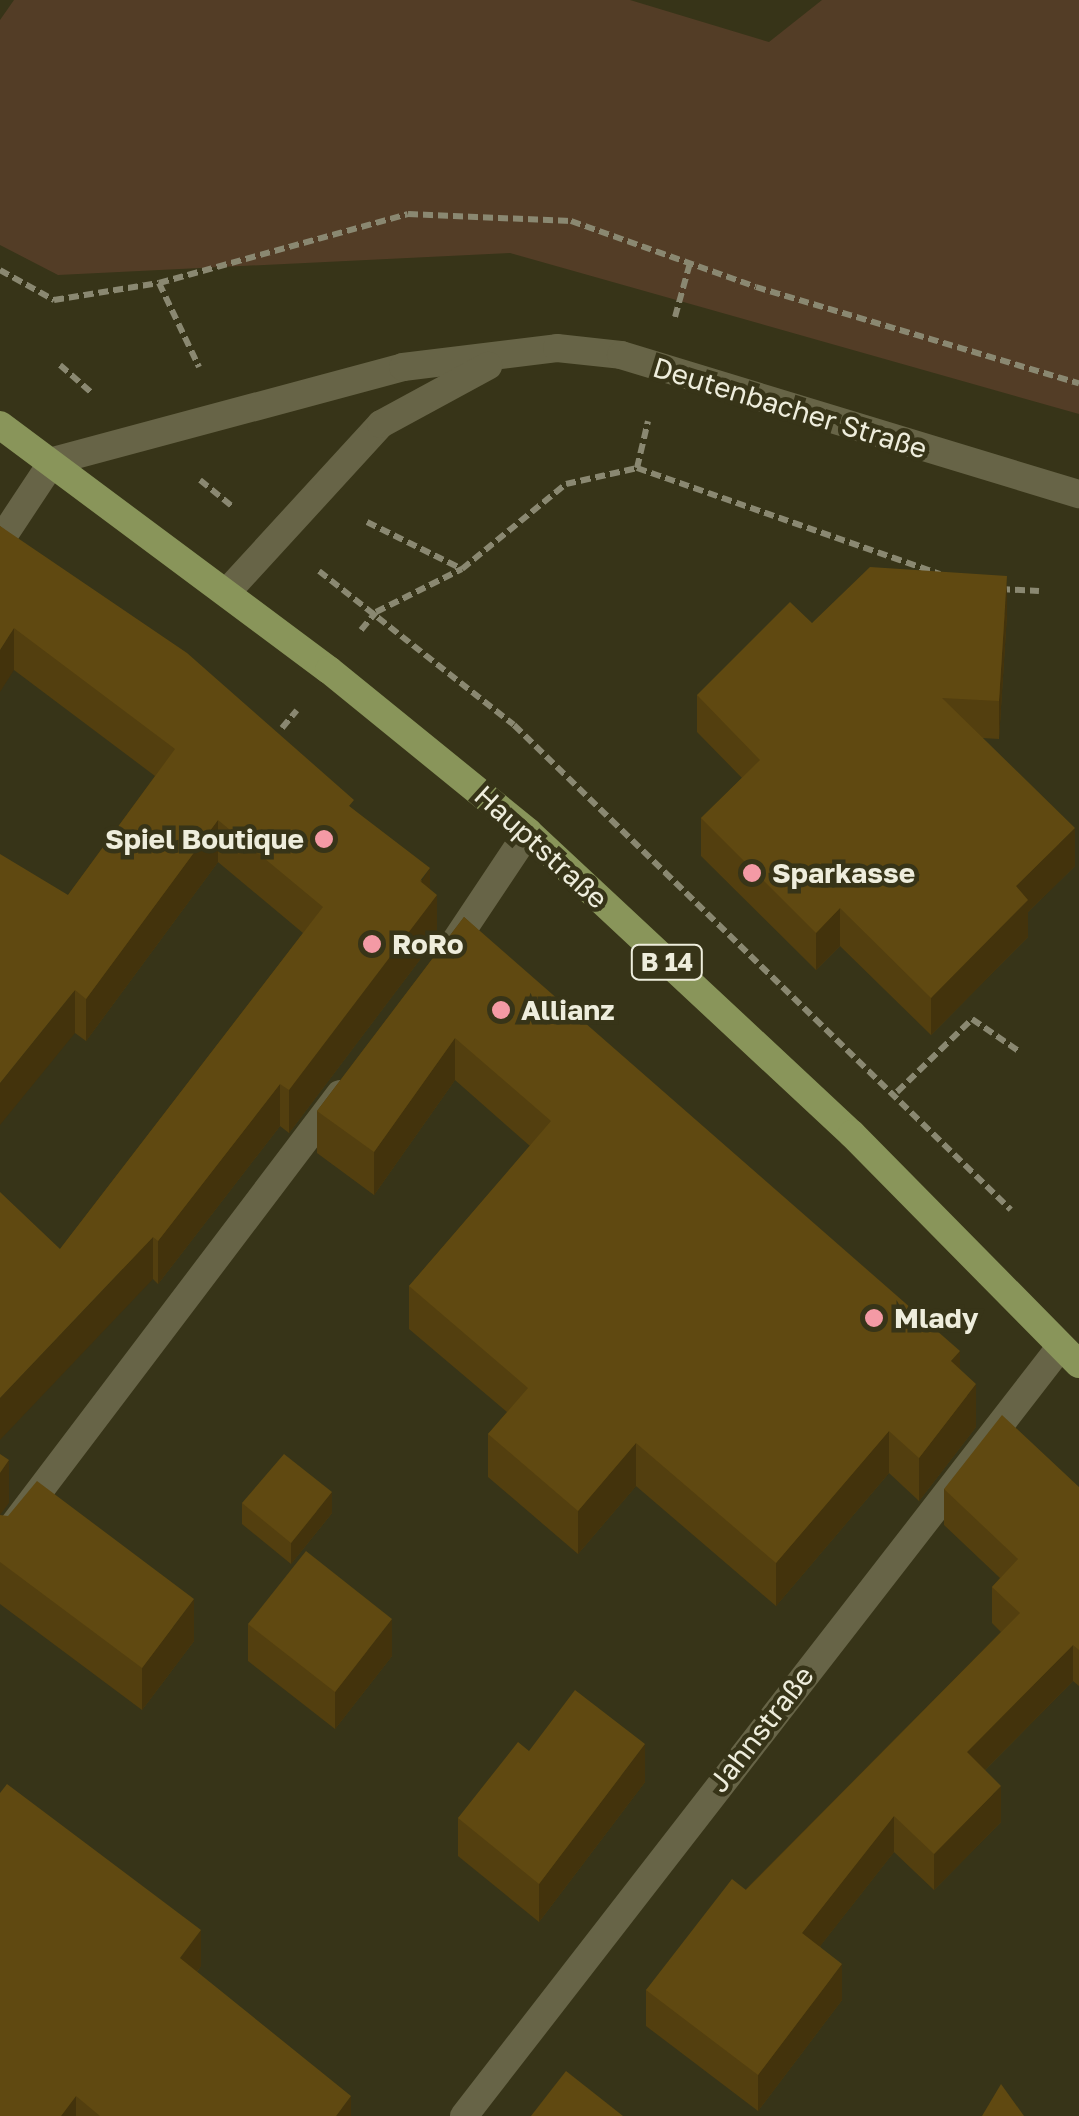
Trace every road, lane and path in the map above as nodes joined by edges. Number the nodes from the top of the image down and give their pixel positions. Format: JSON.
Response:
{"nodes":[{"id":1,"x":0,"y":270,"type":"edge"},
{"id":2,"x":498,"y":360,"type":"junction"},
{"id":3,"x":60,"y":365,"type":"dead end"},
{"id":4,"x":1079,"y":384,"type":"edge"},
{"id":5,"x":0,"y":425,"type":"edge"},
{"id":6,"x":141,"y":434,"type":"junction"},
{"id":7,"x":53,"y":461,"type":"junction"},
{"id":8,"x":1079,"y":494,"type":"edge"},
{"id":9,"x":272,"y":537,"type":"junction"},
{"id":10,"x":0,"y":541,"type":"edge"},
{"id":11,"x":944,"y":576,"type":"edge"},
{"id":12,"x":980,"y":588,"type":"edge"},
{"id":13,"x":1039,"y":591,"type":"dead end"},
{"id":14,"x":226,"y":592,"type":"junction"},
{"id":15,"x":376,"y":612,"type":"junction"},
{"id":16,"x":528,"y":832,"type":"junction"},
{"id":17,"x":426,"y":980,"type":"edge"},
{"id":18,"x":1020,"y":1052,"type":"dead end"},
{"id":19,"x":355,"y":1074,"type":"edge"},
{"id":20,"x":896,"y":1092,"type":"junction"},
{"id":21,"x":852,"y":1134,"type":"junction"},
{"id":22,"x":1014,"y":1213,"type":"dead end"},
{"id":23,"x":1070,"y":1355,"type":"edge"},
{"id":24,"x":0,"y":1543,"type":"edge"},
{"id":25,"x":464,"y":2116,"type":"edge"}],
"edges":[{"from":1,"to":4,"type":"path"},
{"from":2,"to":6,"type":"street","name":"Deutenbacher Straße"},
{"from":2,"to":8,"type":"street","name":"Deutenbacher Straße"},
{"from":2,"to":9,"type":"street","name":"Deutenbacher Straße"},
{"from":3,"to":6,"type":"path"},
{"from":5,"to":7,"type":"main road","name":"Hauptstraße","number":"B 14"},
{"from":6,"to":7,"type":"street","name":"Deutenbacher Straße"},
{"from":6,"to":9,"type":"path"},
{"from":7,"to":10,"type":"street"},
{"from":7,"to":14,"type":"main road","name":"Hauptstraße","number":"B 14"},
{"from":9,"to":14,"type":"street","name":"Deutenbacher Straße"},
{"from":9,"to":15,"type":"path"},
{"from":11,"to":15,"type":"path"},
{"from":12,"to":13,"type":"path"},
{"from":14,"to":16,"type":"main road","name":"Hauptstraße","number":"B 14"},
{"from":15,"to":20,"type":"path"},
{"from":16,"to":17,"type":"street"},
{"from":16,"to":21,"type":"main road","name":"Hauptstraße","number":"B 14"},
{"from":18,"to":20,"type":"path"},
{"from":19,"to":24,"type":"street"},
{"from":20,"to":21,"type":"path"},
{"from":20,"to":22,"type":"path"},
{"from":21,"to":23,"type":"main road","name":"Hauptstraße","number":"B 14"},
{"from":23,"to":25,"type":"street","name":"Jahnstraße"}]}
